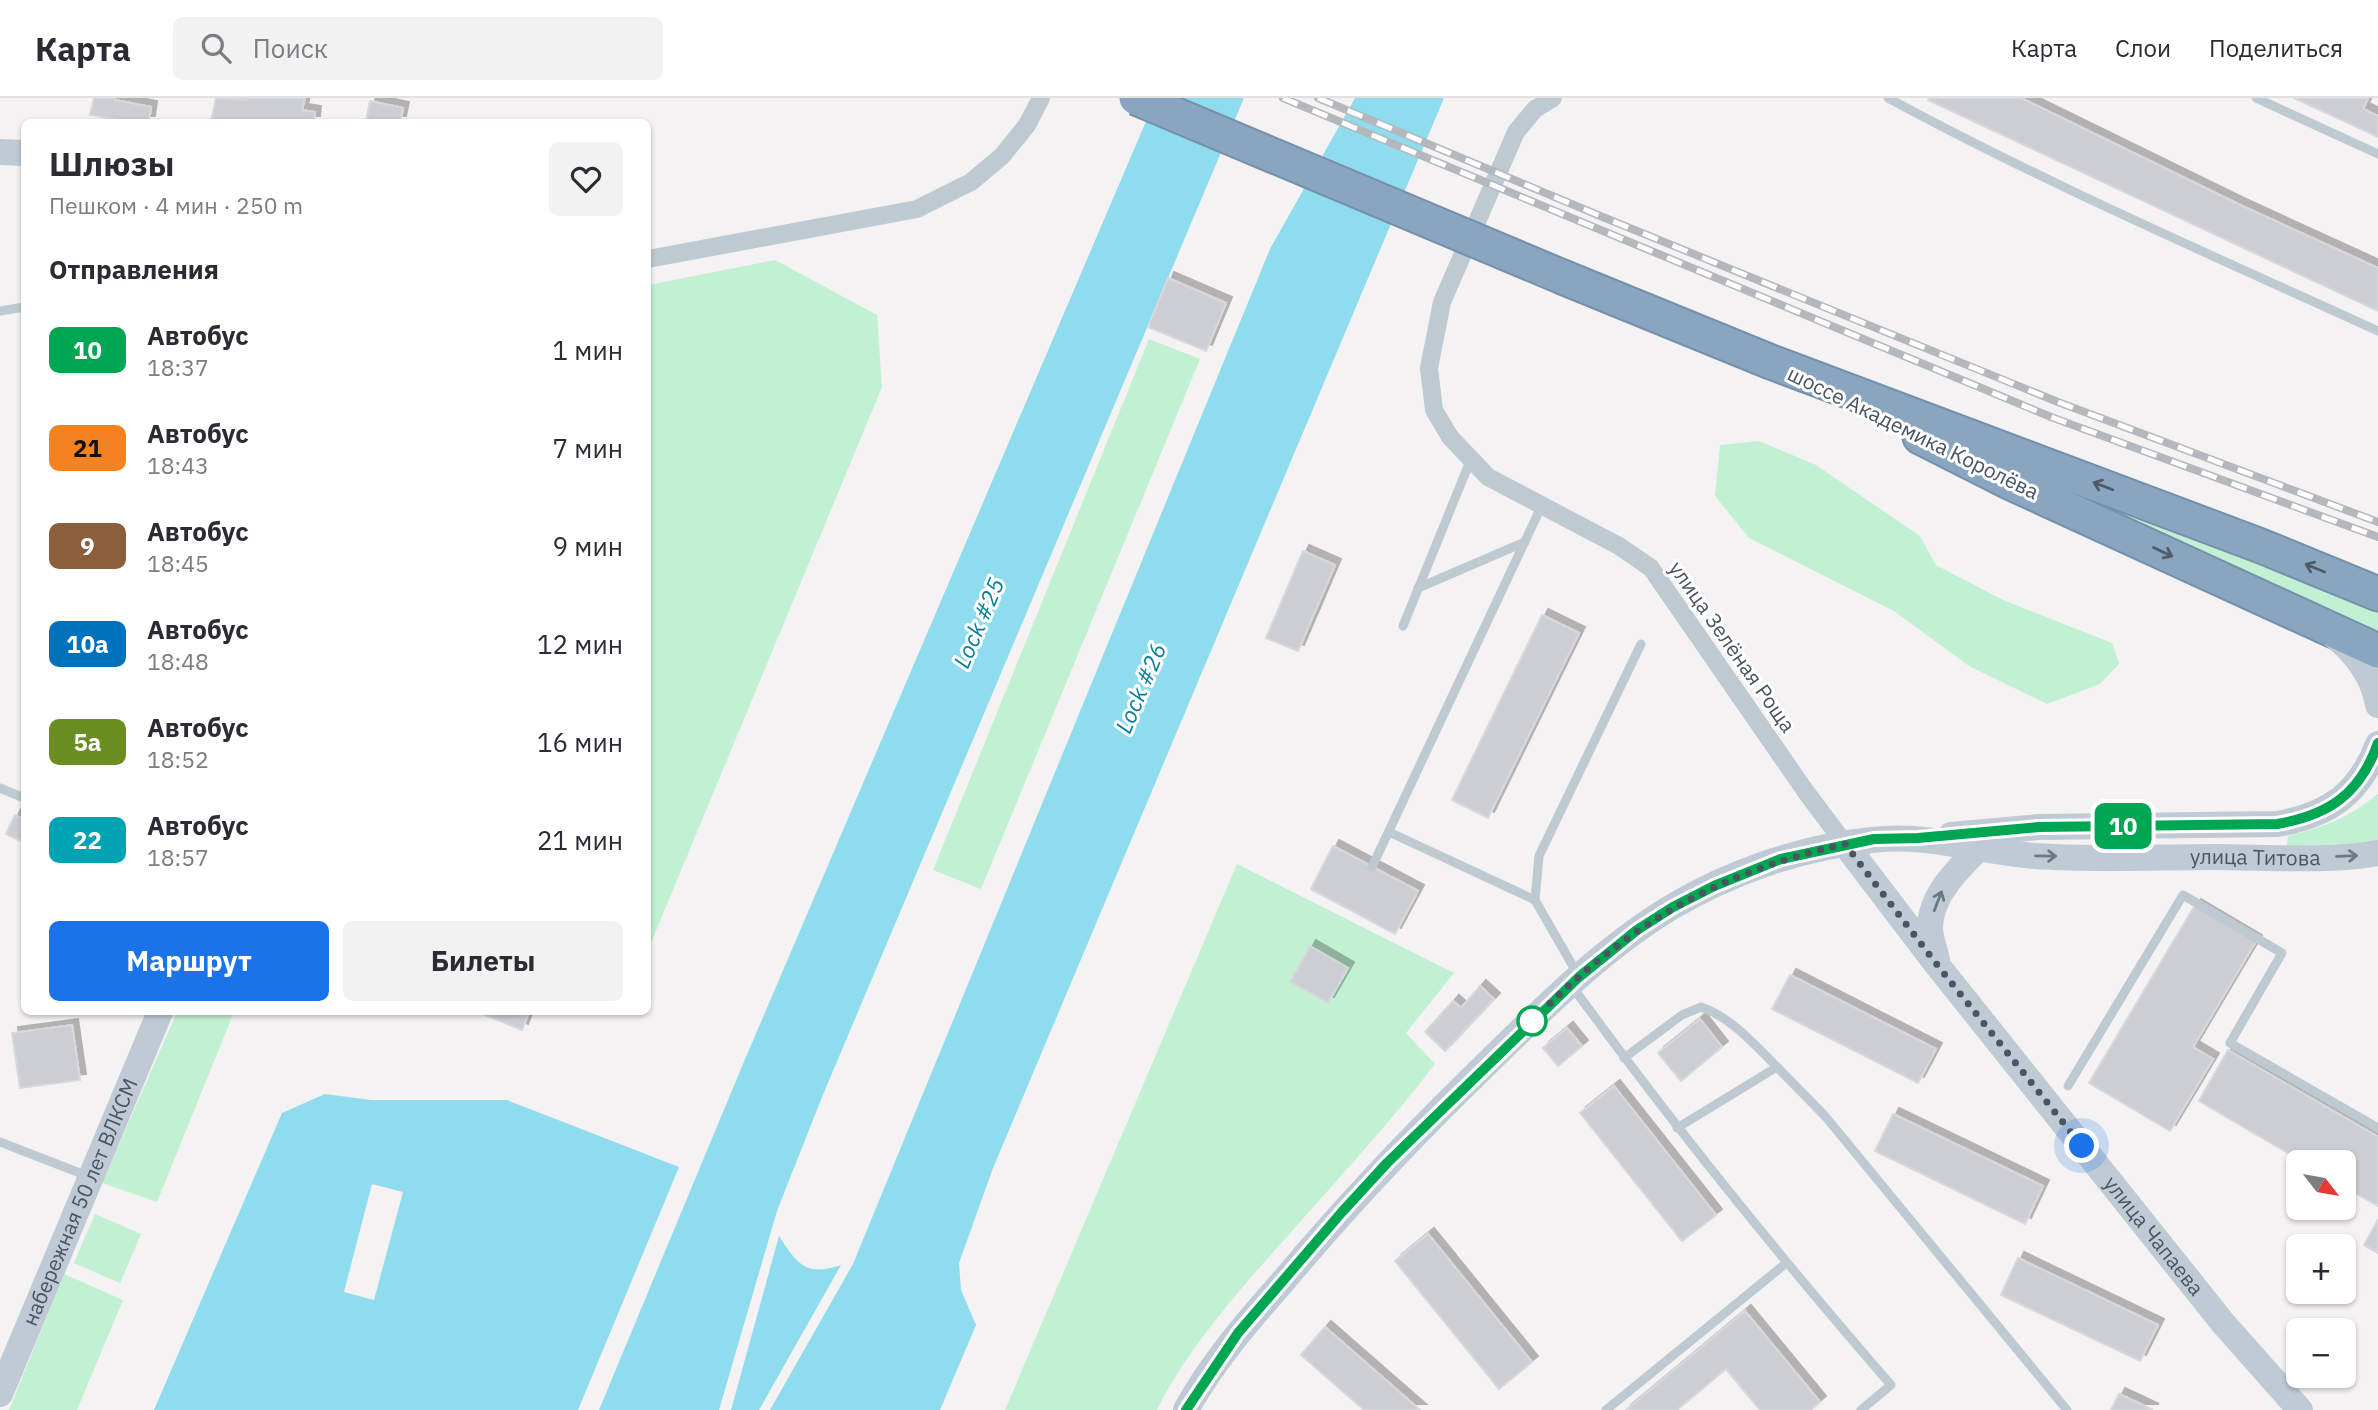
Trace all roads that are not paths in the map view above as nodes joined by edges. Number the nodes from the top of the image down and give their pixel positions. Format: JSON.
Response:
{"nodes":[{"id":1,"x":1041,"y":98,"type":"edge"},
{"id":2,"x":1136,"y":98,"type":"edge"},
{"id":3,"x":1553,"y":98,"type":"edge"},
{"id":4,"x":1888,"y":98,"type":"edge"},
{"id":5,"x":2256,"y":98,"type":"edge"},
{"id":6,"x":0,"y":152,"type":"edge"},
{"id":7,"x":21,"y":153,"type":"edge"},
{"id":8,"x":2378,"y":153,"type":"edge"},
{"id":9,"x":651,"y":258,"type":"edge"},
{"id":10,"x":21,"y":308,"type":"edge"},
{"id":11,"x":0,"y":311,"type":"edge"},
{"id":12,"x":2378,"y":331,"type":"edge"},
{"id":13,"x":1771,"y":362,"type":"junction"},
{"id":14,"x":1471,"y":459,"type":"junction"},
{"id":15,"x":1542,"y":506,"type":"junction"},
{"id":16,"x":1525,"y":542,"type":"junction"},
{"id":17,"x":1418,"y":588,"type":"junction"},
{"id":18,"x":2378,"y":594,"type":"edge"},
{"id":19,"x":2317,"y":623,"type":"junction"},
{"id":20,"x":1403,"y":626,"type":"dead end"},
{"id":21,"x":1641,"y":644,"type":"dead end"},
{"id":22,"x":2378,"y":651,"type":"edge"},
{"id":23,"x":2378,"y":705,"type":"edge"},
{"id":24,"x":2378,"y":744,"type":"edge"},
{"id":25,"x":0,"y":788,"type":"edge"},
{"id":26,"x":21,"y":797,"type":"edge"},
{"id":27,"x":1389,"y":832,"type":"junction"},
{"id":28,"x":1918,"y":838,"type":"junction"},
{"id":29,"x":1845,"y":844,"type":"junction"},
{"id":30,"x":1978,"y":849,"type":"junction"},
{"id":31,"x":2378,"y":853,"type":"edge"},
{"id":32,"x":1372,"y":867,"type":"dead end"},
{"id":33,"x":1535,"y":900,"type":"junction"},
{"id":34,"x":1938,"y":966,"type":"junction"},
{"id":35,"x":1575,"y":981,"type":"junction"},
{"id":36,"x":159,"y":1015,"type":"edge"},
{"id":37,"x":1624,"y":1058,"type":"junction"},
{"id":38,"x":1777,"y":1067,"type":"junction"},
{"id":39,"x":2068,"y":1086,"type":"dead end"},
{"id":40,"x":1677,"y":1128,"type":"junction"},
{"id":41,"x":2378,"y":1128,"type":"edge"},
{"id":42,"x":0,"y":1142,"type":"edge"},
{"id":43,"x":91,"y":1178,"type":"junction"},
{"id":44,"x":1785,"y":1264,"type":"junction"},
{"id":45,"x":0,"y":1394,"type":"edge"},
{"id":46,"x":1186,"y":1410,"type":"edge"},
{"id":47,"x":1606,"y":1410,"type":"edge"},
{"id":48,"x":1861,"y":1410,"type":"edge"},
{"id":49,"x":2067,"y":1410,"type":"edge"},
{"id":50,"x":2300,"y":1410,"type":"edge"}],
"edges":[{"from":1,"to":9,"type":"street"},
{"from":2,"to":13,"type":"highway","bridge":true},
{"from":3,"to":14,"type":"street","name":"улица Зелёная Роща"},
{"from":4,"to":12,"type":"lane"},
{"from":5,"to":8,"type":"lane"},
{"from":6,"to":7,"type":"main road"},
{"from":10,"to":11,"type":"lane"},
{"from":18,"to":13,"type":"highway","name":"шоссе Академика Королёва","one_way":true},
{"from":13,"to":19,"type":"highway","name":"шоссе Академика Королёва","one_way":true},
{"from":14,"to":15,"type":"street","name":"улица Зелёная Роща"},
{"from":14,"to":17,"type":"lane"},
{"from":15,"to":16,"type":"lane"},
{"from":15,"to":29,"type":"street","name":"улица Зелёная Роща"},
{"from":16,"to":17,"type":"lane"},
{"from":16,"to":27,"type":"lane"},
{"from":17,"to":20,"type":"lane"},
{"from":19,"to":22,"type":"highway","name":"шоссе Академика Королёва"},
{"from":19,"to":23,"type":"main road"},
{"from":21,"to":33,"type":"lane"},
{"from":24,"to":28,"type":"main road"},
{"from":25,"to":26,"type":"lane"},
{"from":27,"to":32,"type":"lane"},
{"from":27,"to":33,"type":"lane"},
{"from":28,"to":29,"type":"main road","name":"улица Титова"},
{"from":28,"to":30,"type":"main road","name":"улица Титова"},
{"from":29,"to":34,"type":"main road"},
{"from":29,"to":35,"type":"main road","name":"улица Титова"},
{"from":30,"to":31,"type":"main road","name":"улица Титова","one_way":true},
{"from":34,"to":30,"type":"main road","name":"улица Чапаева","one_way":true},
{"from":33,"to":35,"type":"lane"},
{"from":34,"to":50,"type":"main road","name":"улица Чапаева"},
{"from":35,"to":37,"type":"lane"},
{"from":35,"to":46,"type":"main road","name":"улица Титова"},
{"from":36,"to":43,"type":"main road","name":"набережная 50 лет ВЛКСМ"},
{"from":37,"to":38,"type":"lane"},
{"from":37,"to":40,"type":"lane"},
{"from":38,"to":40,"type":"lane"},
{"from":38,"to":49,"type":"lane"},
{"from":39,"to":41,"type":"lane"},
{"from":40,"to":44,"type":"lane"},
{"from":42,"to":43,"type":"lane"},
{"from":43,"to":45,"type":"main road","name":"набережная 50 лет ВЛКСМ"},
{"from":44,"to":47,"type":"lane"},
{"from":44,"to":48,"type":"lane"}]}
